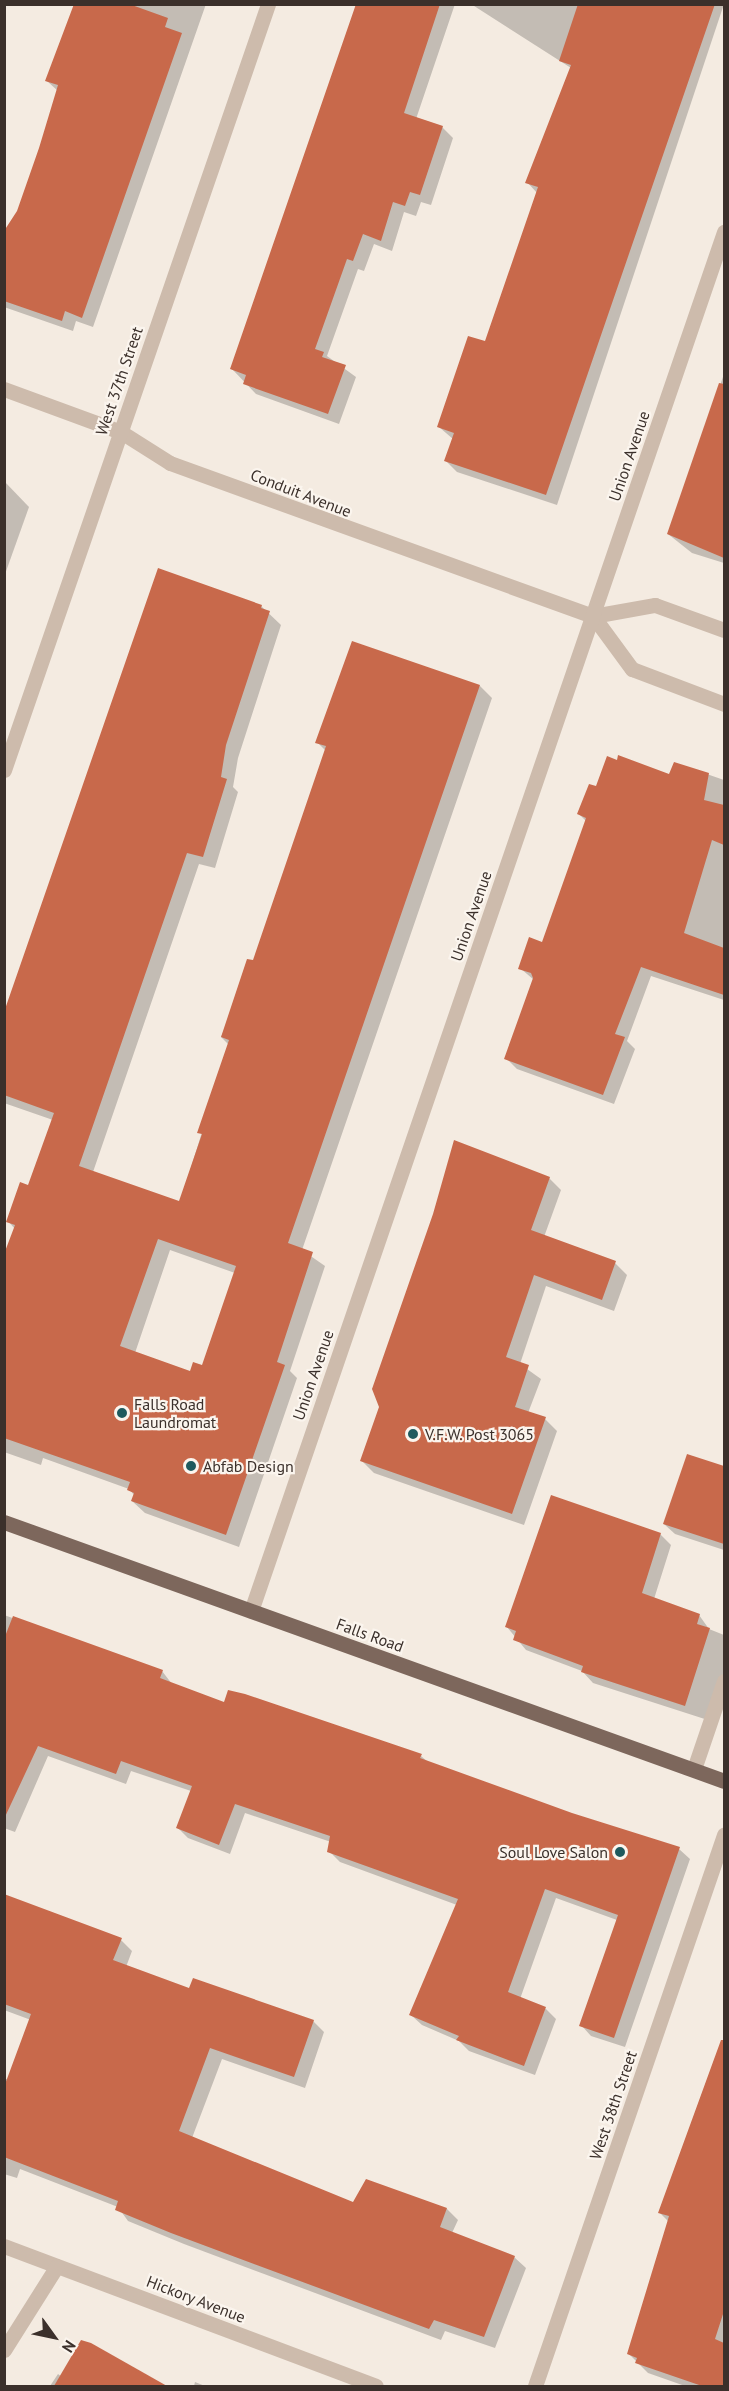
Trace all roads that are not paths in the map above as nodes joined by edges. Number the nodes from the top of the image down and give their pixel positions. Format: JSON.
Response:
{"nodes":[{"id":1,"x":268,"y":4,"type":"edge"},
{"id":2,"x":724,"y":232,"type":"edge"},
{"id":3,"x":4,"y":389,"type":"edge"},
{"id":4,"x":121,"y":432,"type":"junction"},
{"id":5,"x":593,"y":616,"type":"junction"},
{"id":6,"x":724,"y":630,"type":"edge"},
{"id":7,"x":724,"y":704,"type":"edge"},
{"id":8,"x":4,"y":770,"type":"edge"},
{"id":9,"x":4,"y":1522,"type":"edge"},
{"id":10,"x":251,"y":1611,"type":"junction"},
{"id":11,"x":724,"y":1681,"type":"edge"},
{"id":12,"x":694,"y":1769,"type":"junction"},
{"id":13,"x":724,"y":1780,"type":"edge"},
{"id":14,"x":724,"y":1835,"type":"edge"},
{"id":15,"x":4,"y":2246,"type":"edge"},
{"id":16,"x":57,"y":2266,"type":"junction"},
{"id":17,"x":4,"y":2350,"type":"edge"},
{"id":18,"x":376,"y":2386,"type":"edge"},
{"id":19,"x":535,"y":2386,"type":"edge"}],
"edges":[{"from":1,"to":4,"type":"street","name":"West 37th Street"},
{"from":2,"to":5,"type":"street","name":"Union Avenue"},
{"from":3,"to":4,"type":"street","name":"Conduit Avenue"},
{"from":4,"to":5,"type":"street","name":"Conduit Avenue"},
{"from":4,"to":8,"type":"street","name":"West 37th Street"},
{"from":5,"to":6,"type":"street","name":"Conduit Avenue"},
{"from":5,"to":7,"type":"street"},
{"from":5,"to":10,"type":"street","name":"Union Avenue"},
{"from":9,"to":10,"type":"main road","name":"Falls Road"},
{"from":10,"to":12,"type":"main road","name":"Falls Road"},
{"from":11,"to":12,"type":"street"},
{"from":12,"to":13,"type":"main road","name":"Falls Road"},
{"from":14,"to":19,"type":"street","name":"West 38th Street"},
{"from":15,"to":16,"type":"street","name":"Hickory Avenue"},
{"from":16,"to":17,"type":"street"},
{"from":16,"to":18,"type":"street","name":"Hickory Avenue"}]}
